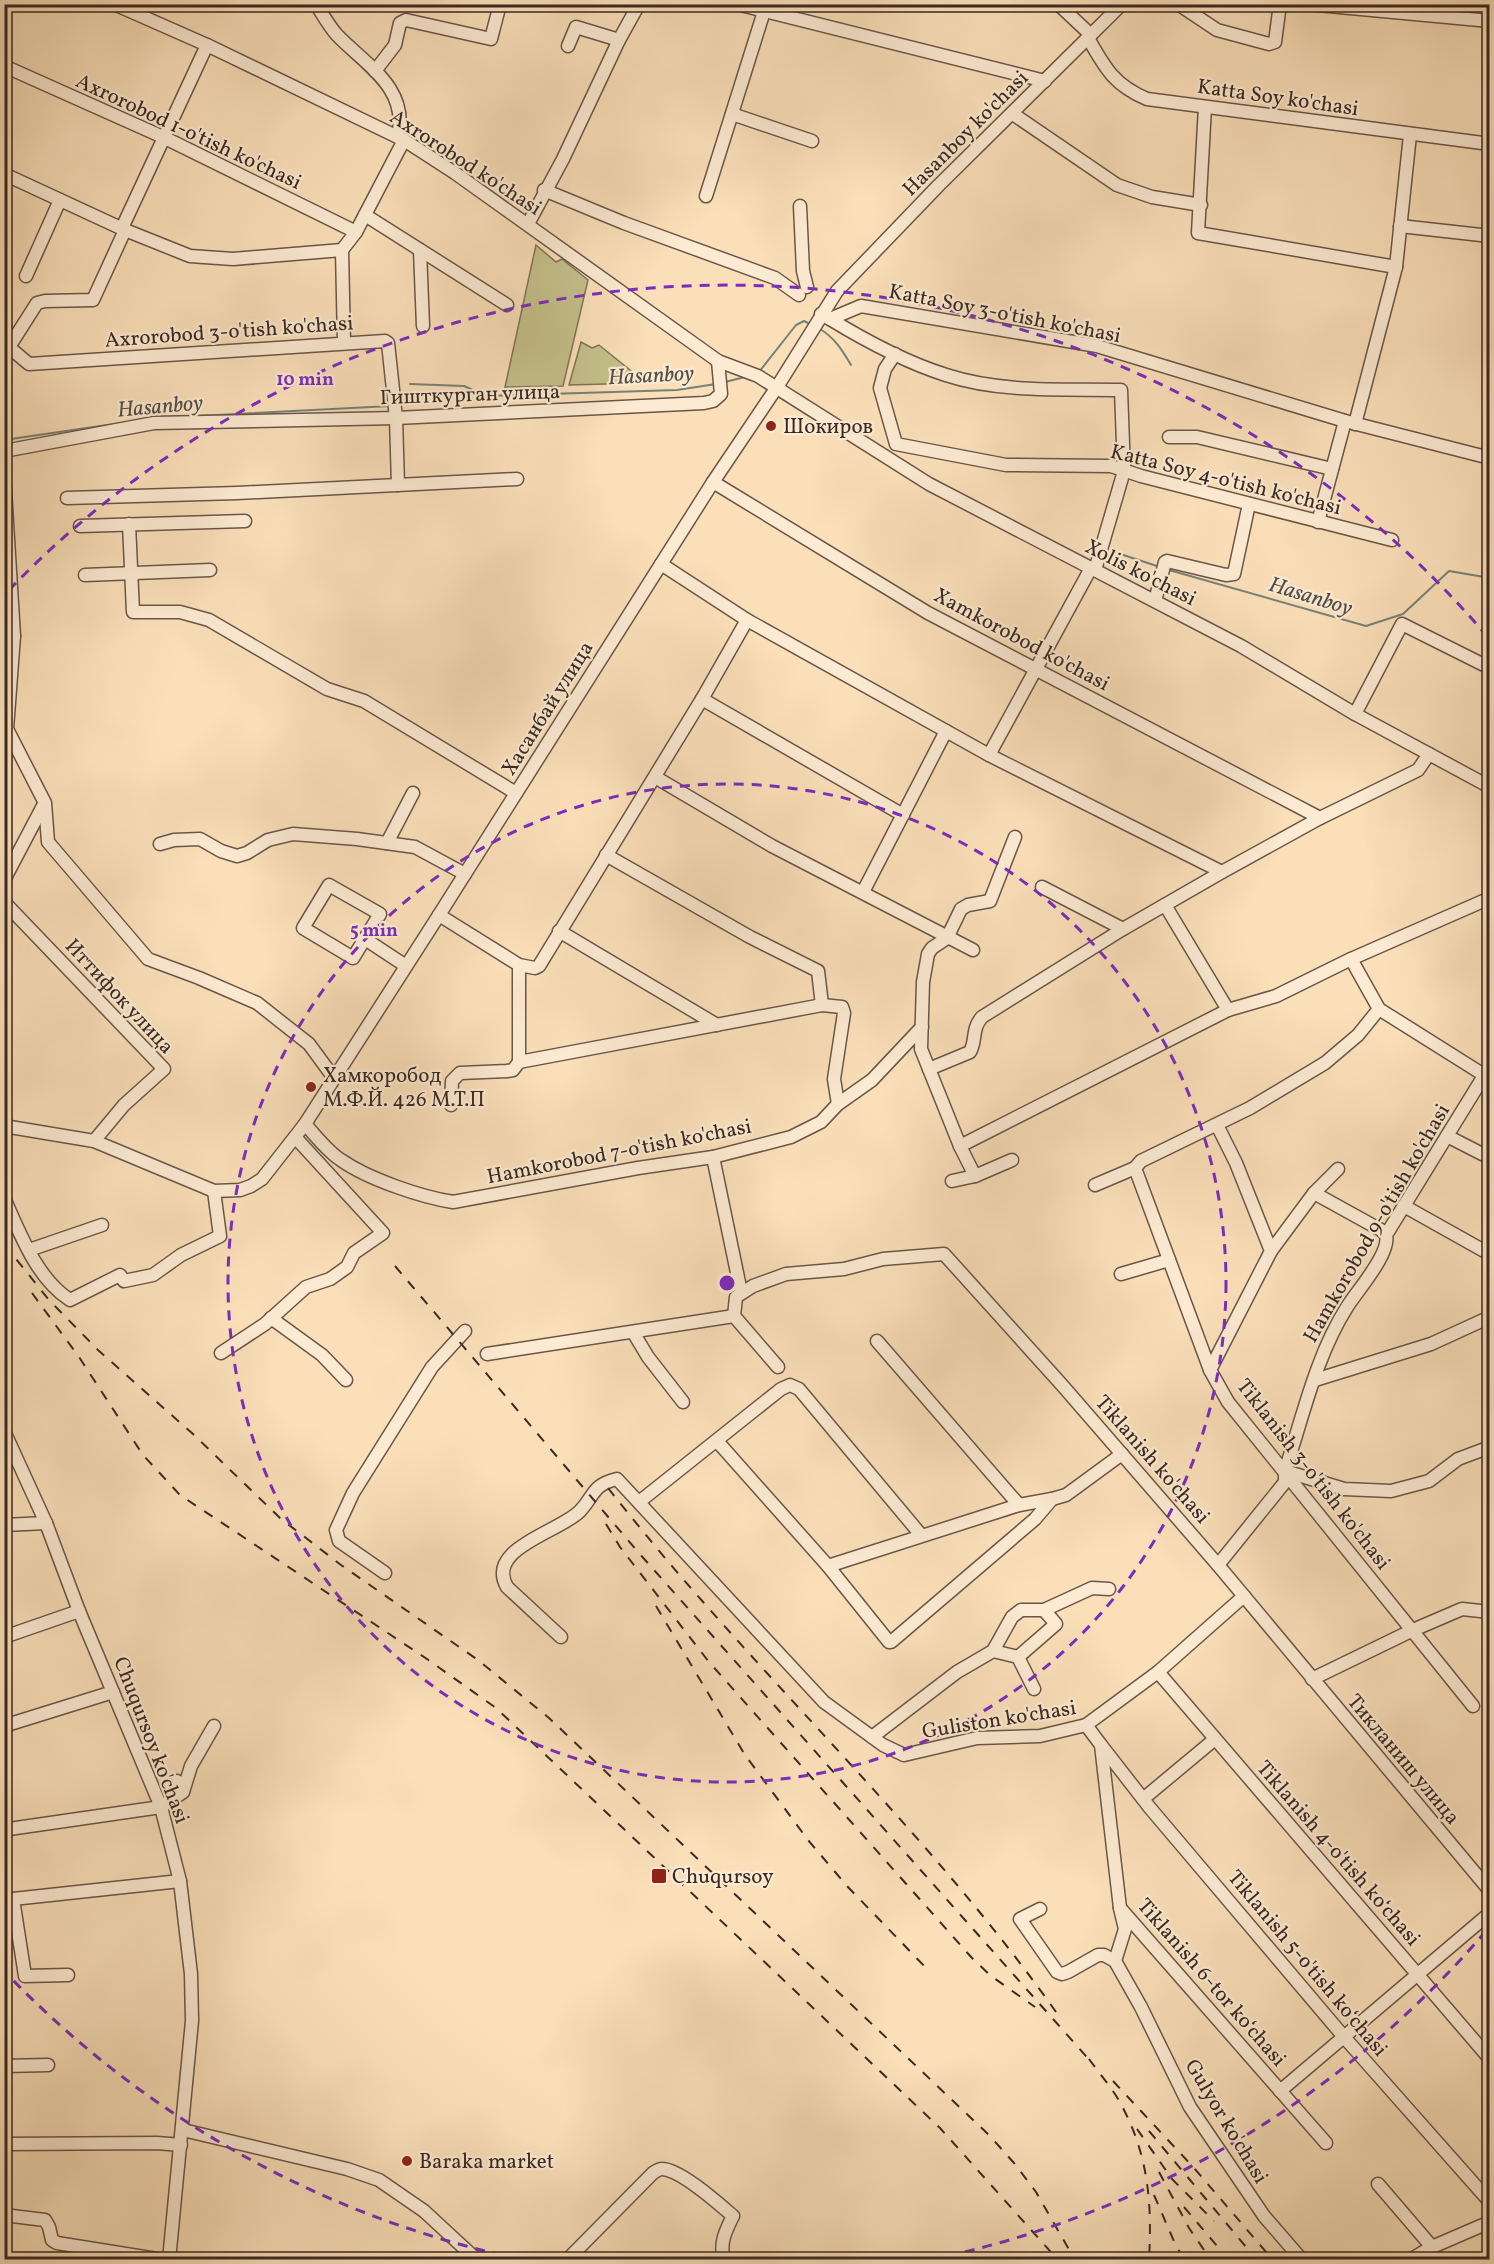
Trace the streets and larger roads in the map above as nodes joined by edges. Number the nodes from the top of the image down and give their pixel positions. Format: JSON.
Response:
{"nodes":[{"id":1,"x":114,"y":4,"type":"edge"},
{"id":2,"x":316,"y":4,"type":"edge"},
{"id":3,"x":500,"y":4,"type":"edge"},
{"id":4,"x":639,"y":4,"type":"edge"},
{"id":5,"x":737,"y":4,"type":"edge"},
{"id":6,"x":1058,"y":4,"type":"edge"},
{"id":7,"x":1122,"y":4,"type":"edge"},
{"id":8,"x":1178,"y":4,"type":"edge"},
{"id":9,"x":1280,"y":4,"type":"edge"},
{"id":10,"x":1307,"y":4,"type":"edge"},
{"id":11,"x":765,"y":8,"type":"edge"},
{"id":12,"x":1490,"y":21,"type":"edge"},
{"id":13,"x":1089,"y":37,"type":"junction"},
{"id":14,"x":619,"y":40,"type":"junction"},
{"id":15,"x":207,"y":45,"type":"junction"},
{"id":16,"x":568,"y":46,"type":"dead end"},
{"id":17,"x":4,"y":66,"type":"edge"},
{"id":18,"x":375,"y":71,"type":"junction"},
{"id":19,"x":1046,"y":81,"type":"junction"},
{"id":20,"x":1205,"y":107,"type":"junction"},
{"id":21,"x":732,"y":114,"type":"junction"},
{"id":22,"x":1013,"y":114,"type":"junction"},
{"id":23,"x":1410,"y":135,"type":"junction"},
{"id":24,"x":163,"y":137,"type":"junction"},
{"id":25,"x":401,"y":138,"type":"junction"},
{"id":26,"x":812,"y":141,"type":"dead end"},
{"id":27,"x":1490,"y":144,"type":"edge"},
{"id":28,"x":4,"y":174,"type":"edge"},
{"id":29,"x":544,"y":190,"type":"junction"},
{"id":30,"x":706,"y":196,"type":"dead end"},
{"id":31,"x":60,"y":200,"type":"junction"},
{"id":32,"x":800,"y":206,"type":"dead end"},
{"id":33,"x":1201,"y":206,"type":"junction"},
{"id":34,"x":365,"y":215,"type":"junction"},
{"id":35,"x":528,"y":224,"type":"junction"},
{"id":36,"x":1400,"y":226,"type":"junction"},
{"id":37,"x":124,"y":229,"type":"junction"},
{"id":38,"x":356,"y":232,"type":"junction"},
{"id":39,"x":1490,"y":236,"type":"edge"},
{"id":40,"x":342,"y":250,"type":"junction"},
{"id":41,"x":420,"y":250,"type":"junction"},
{"id":42,"x":1396,"y":267,"type":"junction"},
{"id":43,"x":26,"y":276,"type":"dead end"},
{"id":44,"x":507,"y":305,"type":"dead end"},
{"id":45,"x":825,"y":316,"type":"junction"},
{"id":46,"x":423,"y":326,"type":"dead end"},
{"id":47,"x":344,"y":343,"type":"junction"},
{"id":48,"x":7,"y":345,"type":"edge"},
{"id":49,"x":895,"y":354,"type":"junction"},
{"id":50,"x":718,"y":361,"type":"junction"},
{"id":51,"x":777,"y":387,"type":"junction"},
{"id":52,"x":396,"y":418,"type":"junction"},
{"id":53,"x":1350,"y":423,"type":"junction"},
{"id":54,"x":1169,"y":437,"type":"dead end"},
{"id":55,"x":4,"y":451,"type":"edge"},
{"id":56,"x":1490,"y":458,"type":"edge"},
{"id":57,"x":1332,"y":469,"type":"junction"},
{"id":58,"x":1124,"y":471,"type":"junction"},
{"id":59,"x":4,"y":474,"type":"edge"},
{"id":60,"x":517,"y":479,"type":"dead end"},
{"id":61,"x":713,"y":482,"type":"junction"},
{"id":62,"x":398,"y":485,"type":"junction"},
{"id":63,"x":67,"y":498,"type":"dead end"},
{"id":64,"x":1249,"y":504,"type":"junction"},
{"id":65,"x":245,"y":521,"type":"dead end"},
{"id":66,"x":1318,"y":522,"type":"junction"},
{"id":67,"x":129,"y":524,"type":"junction"},
{"id":68,"x":80,"y":526,"type":"dead end"},
{"id":69,"x":1392,"y":540,"type":"dead end"},
{"id":70,"x":661,"y":564,"type":"junction"},
{"id":71,"x":1093,"y":569,"type":"junction"},
{"id":72,"x":210,"y":570,"type":"dead end"},
{"id":73,"x":131,"y":573,"type":"junction"},
{"id":74,"x":85,"y":575,"type":"dead end"},
{"id":75,"x":1155,"y":601,"type":"junction"},
{"id":76,"x":747,"y":620,"type":"junction"},
{"id":77,"x":4,"y":625,"type":"edge"},
{"id":78,"x":14,"y":636,"type":"junction"},
{"id":79,"x":1034,"y":668,"type":"junction"},
{"id":80,"x":1490,"y":668,"type":"edge"},
{"id":81,"x":702,"y":699,"type":"junction"},
{"id":82,"x":1355,"y":714,"type":"junction"},
{"id":83,"x":946,"y":731,"type":"junction"},
{"id":84,"x":1429,"y":754,"type":"junction"},
{"id":85,"x":989,"y":755,"type":"junction"},
{"id":86,"x":655,"y":777,"type":"junction"},
{"id":87,"x":1490,"y":787,"type":"edge"},
{"id":88,"x":413,"y":793,"type":"dead end"},
{"id":89,"x":516,"y":793,"type":"junction"},
{"id":90,"x":45,"y":803,"type":"junction"},
{"id":91,"x":903,"y":815,"type":"junction"},
{"id":92,"x":1320,"y":818,"type":"junction"},
{"id":93,"x":1015,"y":837,"type":"dead end"},
{"id":94,"x":387,"y":843,"type":"junction"},
{"id":95,"x":160,"y":844,"type":"dead end"},
{"id":96,"x":606,"y":855,"type":"junction"},
{"id":97,"x":1222,"y":872,"type":"junction"},
{"id":98,"x":465,"y":874,"type":"junction"},
{"id":99,"x":4,"y":880,"type":"edge"},
{"id":100,"x":1042,"y":887,"type":"dead end"},
{"id":101,"x":863,"y":892,"type":"junction"},
{"id":102,"x":1490,"y":898,"type":"edge"},
{"id":103,"x":4,"y":902,"type":"edge"},
{"id":104,"x":1165,"y":905,"type":"junction"},
{"id":105,"x":439,"y":915,"type":"junction"},
{"id":106,"x":1123,"y":929,"type":"junction"},
{"id":107,"x":559,"y":931,"type":"junction"},
{"id":108,"x":947,"y":938,"type":"junction"},
{"id":109,"x":365,"y":939,"type":"junction"},
{"id":110,"x":973,"y":950,"type":"dead end"},
{"id":111,"x":1351,"y":959,"type":"junction"},
{"id":112,"x":519,"y":965,"type":"junction"},
{"id":113,"x":406,"y":966,"type":"junction"},
{"id":114,"x":822,"y":1005,"type":"junction"},
{"id":115,"x":1379,"y":1009,"type":"junction"},
{"id":116,"x":1228,"y":1010,"type":"junction"},
{"id":117,"x":717,"y":1025,"type":"junction"},
{"id":118,"x":922,"y":1027,"type":"junction"},
{"id":119,"x":519,"y":1062,"type":"junction"},
{"id":120,"x":929,"y":1069,"type":"junction"},
{"id":121,"x":1487,"y":1071,"type":"edge"},
{"id":122,"x":334,"y":1078,"type":"junction"},
{"id":123,"x":838,"y":1104,"type":"junction"},
{"id":124,"x":451,"y":1105,"type":"dead end"},
{"id":125,"x":305,"y":1124,"type":"junction"},
{"id":126,"x":1217,"y":1125,"type":"junction"},
{"id":127,"x":4,"y":1126,"type":"edge"},
{"id":128,"x":1447,"y":1136,"type":"junction"},
{"id":129,"x":296,"y":1137,"type":"junction"},
{"id":130,"x":94,"y":1141,"type":"junction"},
{"id":131,"x":960,"y":1146,"type":"junction"},
{"id":132,"x":713,"y":1157,"type":"junction"},
{"id":133,"x":1490,"y":1158,"type":"edge"},
{"id":134,"x":1012,"y":1160,"type":"dead end"},
{"id":135,"x":1135,"y":1168,"type":"junction"},
{"id":136,"x":1338,"y":1169,"type":"dead end"},
{"id":137,"x":975,"y":1176,"type":"junction"},
{"id":138,"x":952,"y":1181,"type":"dead end"},
{"id":139,"x":1095,"y":1185,"type":"dead end"},
{"id":140,"x":214,"y":1191,"type":"junction"},
{"id":141,"x":1314,"y":1193,"type":"junction"},
{"id":142,"x":4,"y":1198,"type":"edge"},
{"id":143,"x":1404,"y":1206,"type":"junction"},
{"id":144,"x":102,"y":1225,"type":"dead end"},
{"id":145,"x":1386,"y":1235,"type":"junction"},
{"id":146,"x":29,"y":1251,"type":"junction"},
{"id":147,"x":1271,"y":1251,"type":"junction"},
{"id":148,"x":1486,"y":1252,"type":"dead end"},
{"id":149,"x":1169,"y":1260,"type":"junction"},
{"id":150,"x":1121,"y":1274,"type":"dead end"},
{"id":151,"x":741,"y":1292,"type":"junction"},
{"id":152,"x":734,"y":1317,"type":"junction"},
{"id":153,"x":1490,"y":1317,"type":"edge"},
{"id":154,"x":271,"y":1318,"type":"junction"},
{"id":155,"x":465,"y":1331,"type":"dead end"},
{"id":156,"x":633,"y":1332,"type":"junction"},
{"id":157,"x":877,"y":1341,"type":"dead end"},
{"id":158,"x":221,"y":1353,"type":"dead end"},
{"id":159,"x":487,"y":1354,"type":"dead end"},
{"id":160,"x":778,"y":1367,"type":"dead end"},
{"id":161,"x":1210,"y":1370,"type":"junction"},
{"id":162,"x":346,"y":1380,"type":"dead end"},
{"id":163,"x":1315,"y":1380,"type":"junction"},
{"id":164,"x":683,"y":1402,"type":"dead end"},
{"id":165,"x":4,"y":1431,"type":"edge"},
{"id":166,"x":717,"y":1442,"type":"junction"},
{"id":167,"x":1490,"y":1447,"type":"edge"},
{"id":168,"x":1122,"y":1454,"type":"junction"},
{"id":169,"x":1285,"y":1471,"type":"junction"},
{"id":170,"x":1052,"y":1499,"type":"junction"},
{"id":171,"x":639,"y":1502,"type":"junction"},
{"id":172,"x":1019,"y":1505,"type":"junction"},
{"id":173,"x":46,"y":1523,"type":"junction"},
{"id":174,"x":4,"y":1525,"type":"edge"},
{"id":175,"x":921,"y":1535,"type":"junction"},
{"id":176,"x":1218,"y":1565,"type":"junction"},
{"id":177,"x":828,"y":1566,"type":"junction"},
{"id":178,"x":385,"y":1573,"type":"dead end"},
{"id":179,"x":1109,"y":1588,"type":"dead end"},
{"id":180,"x":1244,"y":1596,"type":"junction"},
{"id":181,"x":1044,"y":1610,"type":"junction"},
{"id":182,"x":80,"y":1611,"type":"junction"},
{"id":183,"x":1490,"y":1612,"type":"edge"},
{"id":184,"x":1413,"y":1630,"type":"junction"},
{"id":185,"x":561,"y":1636,"type":"dead end"},
{"id":186,"x":4,"y":1637,"type":"edge"},
{"id":187,"x":993,"y":1651,"type":"junction"},
{"id":188,"x":1018,"y":1657,"type":"junction"},
{"id":189,"x":1158,"y":1672,"type":"junction"},
{"id":190,"x":1312,"y":1679,"type":"junction"},
{"id":191,"x":1034,"y":1689,"type":"dead end"},
{"id":192,"x":113,"y":1692,"type":"junction"},
{"id":193,"x":1473,"y":1706,"type":"dead end"},
{"id":194,"x":1086,"y":1725,"type":"junction"},
{"id":195,"x":214,"y":1726,"type":"dead end"},
{"id":196,"x":4,"y":1729,"type":"edge"},
{"id":197,"x":868,"y":1735,"type":"junction"},
{"id":198,"x":1215,"y":1739,"type":"junction"},
{"id":199,"x":1101,"y":1745,"type":"junction"},
{"id":200,"x":1143,"y":1799,"type":"junction"},
{"id":201,"x":161,"y":1807,"type":"junction"},
{"id":202,"x":4,"y":1827,"type":"edge"},
{"id":203,"x":180,"y":1881,"type":"junction"},
{"id":204,"x":1490,"y":1891,"type":"edge"},
{"id":205,"x":1120,"y":1908,"type":"junction"},
{"id":206,"x":1040,"y":1909,"type":"dead end"},
{"id":207,"x":1490,"y":1913,"type":"edge"},
{"id":208,"x":1115,"y":1961,"type":"junction"},
{"id":209,"x":68,"y":1975,"type":"dead end"},
{"id":210,"x":1418,"y":1975,"type":"junction"},
{"id":211,"x":1344,"y":2037,"type":"junction"},
{"id":212,"x":1490,"y":2059,"type":"edge"},
{"id":213,"x":48,"y":2065,"type":"dead end"},
{"id":214,"x":4,"y":2066,"type":"edge"},
{"id":215,"x":1280,"y":2091,"type":"junction"},
{"id":216,"x":183,"y":2130,"type":"junction"},
{"id":217,"x":1326,"y":2143,"type":"dead end"},
{"id":218,"x":4,"y":2144,"type":"edge"},
{"id":219,"x":181,"y":2145,"type":"junction"},
{"id":220,"x":1378,"y":2184,"type":"dead end"},
{"id":221,"x":1490,"y":2202,"type":"edge"},
{"id":222,"x":4,"y":2215,"type":"edge"},
{"id":223,"x":1490,"y":2222,"type":"edge"},
{"id":224,"x":1432,"y":2247,"type":"junction"},
{"id":225,"x":164,"y":2259,"type":"edge"},
{"id":226,"x":169,"y":2259,"type":"edge"},
{"id":227,"x":477,"y":2259,"type":"edge"},
{"id":228,"x":567,"y":2259,"type":"edge"},
{"id":229,"x":724,"y":2259,"type":"edge"},
{"id":230,"x":1302,"y":2259,"type":"edge"},
{"id":231,"x":1410,"y":2259,"type":"edge"}],
"edges":[{"from":1,"to":15,"type":"street","name":"Axrorobod ko'chasi"},
{"from":2,"to":18,"type":"street"},
{"from":3,"to":18,"type":"street"},
{"from":4,"to":14,"type":"street"},
{"from":5,"to":11,"type":"street"},
{"from":6,"to":13,"type":"street","name":"Katta Soy ko'chasi"},
{"from":7,"to":13,"type":"street","name":"Hasanboy ko'chasi"},
{"from":8,"to":9,"type":"street"},
{"from":10,"to":12,"type":"street"},
{"from":11,"to":19,"type":"street"},
{"from":11,"to":21,"type":"street"},
{"from":13,"to":19,"type":"street","name":"Hasanboy ko'chasi"},
{"from":13,"to":20,"type":"street","name":"Katta Soy ko'chasi"},
{"from":14,"to":16,"type":"street"},
{"from":14,"to":29,"type":"street"},
{"from":15,"to":24,"type":"street"},
{"from":15,"to":25,"type":"street","name":"Axrorobod ko'chasi"},
{"from":17,"to":24,"type":"street","name":"Axrorobod 1-o'tish ko'chasi"},
{"from":18,"to":25,"type":"street"},
{"from":19,"to":22,"type":"street","name":"Hasanboy ko'chasi"},
{"from":20,"to":23,"type":"street","name":"Katta Soy ko'chasi"},
{"from":20,"to":33,"type":"street"},
{"from":21,"to":26,"type":"street"},
{"from":21,"to":30,"type":"street"},
{"from":22,"to":33,"type":"street"},
{"from":22,"to":45,"type":"street","name":"Hasanboy ko'chasi"},
{"from":23,"to":27,"type":"street","name":"Katta Soy ko'chasi"},
{"from":23,"to":36,"type":"street"},
{"from":24,"to":37,"type":"street"},
{"from":24,"to":38,"type":"street","name":"Axrorobod 1-o'tish ko'chasi"},
{"from":25,"to":34,"type":"street"},
{"from":25,"to":35,"type":"street","name":"Axrorobod ko'chasi"},
{"from":28,"to":31,"type":"street"},
{"from":29,"to":32,"type":"street"},
{"from":29,"to":35,"type":"street"},
{"from":31,"to":37,"type":"street"},
{"from":31,"to":43,"type":"street"},
{"from":33,"to":42,"type":"street"},
{"from":34,"to":38,"type":"street"},
{"from":34,"to":41,"type":"street"},
{"from":35,"to":50,"type":"street","name":"Axrorobod ko'chasi"},
{"from":36,"to":39,"type":"street"},
{"from":36,"to":42,"type":"street"},
{"from":37,"to":40,"type":"street"},
{"from":37,"to":48,"type":"street"},
{"from":38,"to":40,"type":"street"},
{"from":40,"to":47,"type":"street"},
{"from":41,"to":44,"type":"street"},
{"from":41,"to":46,"type":"street"},
{"from":42,"to":53,"type":"street"},
{"from":45,"to":49,"type":"street"},
{"from":45,"to":51,"type":"street","name":"Хасанбай улица"},
{"from":45,"to":53,"type":"street","name":"Katta Soy 3-o'tish ko'chasi"},
{"from":47,"to":48,"type":"street","name":"Axrorobod 3-o'tish ko'chasi"},
{"from":47,"to":52,"type":"street","name":"Axrorobod 3-o'tish ko'chasi"},
{"from":49,"to":58,"type":"street"},
{"from":49,"to":58,"type":"street","name":"Katta Soy 4-o'tish ko'chasi"},
{"from":50,"to":51,"type":"street","name":"Axrorobod ko'chasi"},
{"from":50,"to":52,"type":"street","name":"Гишткурган улица"},
{"from":51,"to":61,"type":"street","name":"Хасанбай улица"},
{"from":51,"to":71,"type":"street","name":"Xolis ko'chasi"},
{"from":52,"to":55,"type":"street","name":"Гишткурган улица"},
{"from":52,"to":62,"type":"street"},
{"from":53,"to":56,"type":"street","name":"Katta Soy 3-o'tish ko'chasi"},
{"from":53,"to":57,"type":"street"},
{"from":54,"to":57,"type":"street"},
{"from":57,"to":66,"type":"street"},
{"from":58,"to":64,"type":"street","name":"Katta Soy 4-o'tish ko'chasi"},
{"from":58,"to":71,"type":"street"},
{"from":59,"to":78,"type":"street"},
{"from":60,"to":62,"type":"street"},
{"from":61,"to":70,"type":"street","name":"Хасанбай улица"},
{"from":61,"to":79,"type":"street","name":"Xamkorobod ko'chasi"},
{"from":62,"to":63,"type":"street"},
{"from":64,"to":66,"type":"street","name":"Katta Soy 4-o'tish ko'chasi"},
{"from":64,"to":75,"type":"street"},
{"from":65,"to":67,"type":"street"},
{"from":66,"to":69,"type":"street","name":"Katta Soy 4-o'tish ko'chasi"},
{"from":67,"to":68,"type":"street"},
{"from":67,"to":73,"type":"street"},
{"from":70,"to":76,"type":"street"},
{"from":70,"to":89,"type":"street","name":"Хасанбай улица"},
{"from":71,"to":75,"type":"street","name":"Xolis ko'chasi"},
{"from":71,"to":79,"type":"street"},
{"from":72,"to":73,"type":"street"},
{"from":73,"to":74,"type":"street"},
{"from":73,"to":89,"type":"street"},
{"from":75,"to":82,"type":"street","name":"Xolis ko'chasi"},
{"from":76,"to":81,"type":"street"},
{"from":76,"to":83,"type":"street"},
{"from":77,"to":78,"type":"street"},
{"from":78,"to":90,"type":"street"},
{"from":79,"to":85,"type":"street"},
{"from":79,"to":92,"type":"street","name":"Xamkorobod ko'chasi"},
{"from":80,"to":82,"type":"street"},
{"from":81,"to":86,"type":"street"},
{"from":81,"to":91,"type":"street"},
{"from":82,"to":84,"type":"street","name":"Xolis ko'chasi"},
{"from":83,"to":85,"type":"street"},
{"from":83,"to":91,"type":"street"},
{"from":84,"to":87,"type":"street","name":"Xolis ko'chasi"},
{"from":84,"to":92,"type":"street"},
{"from":85,"to":97,"type":"street"},
{"from":86,"to":96,"type":"street"},
{"from":86,"to":101,"type":"street"},
{"from":88,"to":94,"type":"street"},
{"from":89,"to":98,"type":"street","name":"Хасанбай улица"},
{"from":90,"to":99,"type":"street"},
{"from":90,"to":122,"type":"street"},
{"from":91,"to":101,"type":"street"},
{"from":92,"to":97,"type":"street"},
{"from":93,"to":108,"type":"street"},
{"from":94,"to":95,"type":"street"},
{"from":94,"to":98,"type":"street"},
{"from":96,"to":107,"type":"street"},
{"from":96,"to":114,"type":"street"},
{"from":97,"to":104,"type":"street"},
{"from":98,"to":105,"type":"street","name":"Хасанбай улица"},
{"from":100,"to":106,"type":"street"},
{"from":101,"to":108,"type":"street"},
{"from":102,"to":111,"type":"street"},
{"from":103,"to":130,"type":"street","name":"Иттифок улица"},
{"from":104,"to":106,"type":"street"},
{"from":104,"to":116,"type":"street"},
{"from":105,"to":112,"type":"street"},
{"from":105,"to":113,"type":"street","name":"Хасанбай улица"},
{"from":106,"to":120,"type":"street"},
{"from":107,"to":112,"type":"street"},
{"from":107,"to":117,"type":"street"},
{"from":108,"to":110,"type":"street"},
{"from":108,"to":118,"type":"street"},
{"from":109,"to":109,"type":"street"},
{"from":109,"to":113,"type":"street"},
{"from":111,"to":115,"type":"street"},
{"from":111,"to":116,"type":"street"},
{"from":112,"to":119,"type":"street"},
{"from":113,"to":122,"type":"street","name":"Хасанбай улица"},
{"from":114,"to":117,"type":"street"},
{"from":114,"to":123,"type":"street"},
{"from":115,"to":121,"type":"street"},
{"from":115,"to":126,"type":"street"},
{"from":116,"to":131,"type":"street"},
{"from":117,"to":119,"type":"street"},
{"from":118,"to":120,"type":"street"},
{"from":118,"to":123,"type":"street","name":"Hamkorobod 7-o'tish ko'chasi"},
{"from":119,"to":124,"type":"street"},
{"from":120,"to":131,"type":"street"},
{"from":121,"to":128,"type":"street","name":"Hamkorobod 9-o'tish ko'chasi"},
{"from":122,"to":125,"type":"street","name":"Хасанбай улица"},
{"from":123,"to":132,"type":"street","name":"Hamkorobod 7-o'tish ko'chasi"},
{"from":125,"to":129,"type":"street"},
{"from":125,"to":132,"type":"street","name":"Hamkorobod 7-o'tish ko'chasi"},
{"from":126,"to":135,"type":"street"},
{"from":126,"to":147,"type":"street"},
{"from":127,"to":130,"type":"street"},
{"from":128,"to":133,"type":"street"},
{"from":128,"to":143,"type":"street","name":"Hamkorobod 9-o'tish ko'chasi"},
{"from":129,"to":140,"type":"street"},
{"from":129,"to":154,"type":"street"},
{"from":130,"to":140,"type":"street"},
{"from":131,"to":137,"type":"street"},
{"from":132,"to":151,"type":"street"},
{"from":134,"to":137,"type":"street"},
{"from":135,"to":139,"type":"street"},
{"from":135,"to":149,"type":"street","name":"Tiklanish 3-o'tish ko'chasi"},
{"from":136,"to":141,"type":"street"},
{"from":137,"to":138,"type":"street"},
{"from":140,"to":146,"type":"street"},
{"from":141,"to":145,"type":"street"},
{"from":141,"to":147,"type":"street"},
{"from":142,"to":146,"type":"street"},
{"from":143,"to":145,"type":"street","name":"Hamkorobod 9-o'tish ko'chasi"},
{"from":143,"to":148,"type":"street"},
{"from":144,"to":146,"type":"street"},
{"from":145,"to":163,"type":"street","name":"Hamkorobod 9-o'tish ko'chasi"},
{"from":147,"to":161,"type":"street"},
{"from":149,"to":150,"type":"street"},
{"from":149,"to":161,"type":"street","name":"Tiklanish 3-o'tish ko'chasi"},
{"from":151,"to":152,"type":"street"},
{"from":151,"to":168,"type":"street","name":"Tiklanish ko'chasi"},
{"from":152,"to":156,"type":"street"},
{"from":152,"to":160,"type":"street"},
{"from":153,"to":163,"type":"street"},
{"from":154,"to":158,"type":"street"},
{"from":154,"to":162,"type":"street"},
{"from":155,"to":178,"type":"street"},
{"from":156,"to":159,"type":"street"},
{"from":156,"to":164,"type":"street"},
{"from":157,"to":172,"type":"street"},
{"from":161,"to":169,"type":"street","name":"Tiklanish 3-o'tish ko'chasi"},
{"from":163,"to":169,"type":"street","name":"Hamkorobod 9-o'tish ko'chasi"},
{"from":165,"to":173,"type":"street","name":"Chuqursoy ko'chasi"},
{"from":166,"to":171,"type":"street"},
{"from":166,"to":175,"type":"street"},
{"from":166,"to":177,"type":"street"},
{"from":167,"to":169,"type":"street"},
{"from":168,"to":170,"type":"street"},
{"from":168,"to":176,"type":"street","name":"Tiklanish ko'chasi"},
{"from":169,"to":176,"type":"street","name":"Hamkorobod 9-o'tish ko'chasi"},
{"from":169,"to":184,"type":"street","name":"Tiklanish 3-o'tish ko'chasi"},
{"from":170,"to":172,"type":"street"},
{"from":170,"to":177,"type":"street"},
{"from":171,"to":185,"type":"street","name":"Guliston ko'chasi"},
{"from":171,"to":197,"type":"street","name":"Guliston ko'chasi"},
{"from":172,"to":175,"type":"street"},
{"from":173,"to":174,"type":"street"},
{"from":173,"to":182,"type":"street","name":"Chuqursoy ko'chasi"},
{"from":175,"to":177,"type":"street"},
{"from":176,"to":180,"type":"street","name":"Tiklanish ko'chasi"},
{"from":179,"to":181,"type":"street"},
{"from":180,"to":189,"type":"street","name":"Guliston ko'chasi"},
{"from":180,"to":190,"type":"street","name":"Tiklanish ko'chasi"},
{"from":181,"to":187,"type":"street"},
{"from":181,"to":188,"type":"street"},
{"from":182,"to":186,"type":"street"},
{"from":182,"to":192,"type":"street","name":"Chuqursoy ko'chasi"},
{"from":183,"to":184,"type":"street"},
{"from":184,"to":190,"type":"street"},
{"from":184,"to":193,"type":"street","name":"Tiklanish 3-o'tish ko'chasi"},
{"from":187,"to":188,"type":"street"},
{"from":187,"to":197,"type":"street"},
{"from":188,"to":191,"type":"street"},
{"from":189,"to":194,"type":"street","name":"Guliston ko'chasi"},
{"from":189,"to":198,"type":"street","name":"Tiklanish 4-o'tish ko‘chasi"},
{"from":190,"to":204,"type":"street","name":"Тикланиш улица"},
{"from":192,"to":196,"type":"street"},
{"from":192,"to":201,"type":"street","name":"Chuqursoy ko'chasi"},
{"from":194,"to":197,"type":"street","name":"Guliston ko'chasi"},
{"from":194,"to":199,"type":"street"},
{"from":195,"to":201,"type":"street"},
{"from":198,"to":200,"type":"street"},
{"from":198,"to":210,"type":"street","name":"Tiklanish 4-o'tish ko‘chasi"},
{"from":199,"to":200,"type":"street","name":"Tiklanish 5-o'tish ko‘chasi"},
{"from":199,"to":205,"type":"street","name":"Tiklanish 6-tor ko‘chasi"},
{"from":200,"to":211,"type":"street","name":"Tiklanish 5-o'tish ko‘chasi"},
{"from":201,"to":202,"type":"street"},
{"from":201,"to":203,"type":"street","name":"Chuqursoy ko'chasi"},
{"from":203,"to":209,"type":"street"},
{"from":203,"to":216,"type":"street","name":"Chuqursoy ko'chasi"},
{"from":205,"to":208,"type":"street"},
{"from":205,"to":215,"type":"street","name":"Tiklanish 6-tor ko‘chasi"},
{"from":206,"to":208,"type":"street"},
{"from":207,"to":210,"type":"street"},
{"from":208,"to":230,"type":"street","name":"Gulyor ko'chasi"},
{"from":210,"to":211,"type":"street"},
{"from":210,"to":212,"type":"street","name":"Tiklanish 4-o'tish ko‘chasi"},
{"from":211,"to":215,"type":"street"},
{"from":211,"to":221,"type":"street","name":"Tiklanish 5-o'tish ko‘chasi"},
{"from":213,"to":214,"type":"street"},
{"from":215,"to":217,"type":"street","name":"Tiklanish 6-tor ko‘chasi"},
{"from":216,"to":219,"type":"street","name":"Chuqursoy ko'chasi"},
{"from":216,"to":227,"type":"street"},
{"from":218,"to":219,"type":"street"},
{"from":219,"to":226,"type":"street","name":"Chuqursoy ko'chasi"},
{"from":220,"to":224,"type":"street"},
{"from":222,"to":225,"type":"street"},
{"from":223,"to":224,"type":"street"},
{"from":224,"to":231,"type":"street"},
{"from":228,"to":229,"type":"street"}]}
